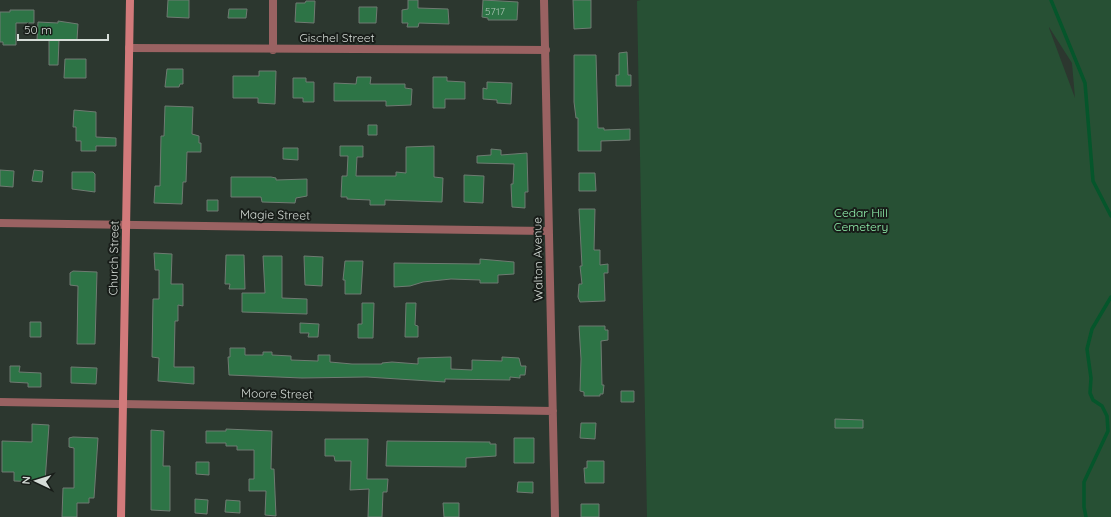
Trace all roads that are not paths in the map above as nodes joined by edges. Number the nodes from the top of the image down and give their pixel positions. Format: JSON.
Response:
{"nodes":[{"id":1,"x":130,"y":0,"type":"edge"},
{"id":2,"x":273,"y":0,"type":"edge"},
{"id":3,"x":544,"y":0,"type":"edge"},
{"id":4,"x":129,"y":48,"type":"junction"},
{"id":5,"x":273,"y":50,"type":"junction"},
{"id":6,"x":546,"y":50,"type":"junction"},
{"id":7,"x":0,"y":223,"type":"edge"},
{"id":8,"x":126,"y":224,"type":"junction"},
{"id":9,"x":549,"y":231,"type":"junction"},
{"id":10,"x":0,"y":402,"type":"edge"},
{"id":11,"x":123,"y":404,"type":"junction"},
{"id":12,"x":553,"y":411,"type":"junction"},
{"id":13,"x":121,"y":517,"type":"edge"},
{"id":14,"x":555,"y":517,"type":"edge"}],
"edges":[{"from":1,"to":4,"type":"main road","name":"Church Street"},
{"from":2,"to":5,"type":"street"},
{"from":3,"to":6,"type":"street","name":"Walton Avenue"},
{"from":4,"to":5,"type":"street","name":"Gischel Street"},
{"from":4,"to":8,"type":"main road","name":"Church Street"},
{"from":5,"to":6,"type":"street","name":"Gischel Street"},
{"from":6,"to":9,"type":"street","name":"Walton Avenue"},
{"from":7,"to":8,"type":"street","name":"Magie Street"},
{"from":8,"to":9,"type":"street","name":"Magie Street"},
{"from":8,"to":11,"type":"main road","name":"Church Street"},
{"from":9,"to":12,"type":"street","name":"Walton Avenue"},
{"from":10,"to":11,"type":"street","name":"Moore Street"},
{"from":11,"to":12,"type":"street","name":"Moore Street"},
{"from":11,"to":13,"type":"main road","name":"Church Street"},
{"from":12,"to":14,"type":"street","name":"Walton Avenue"}]}
